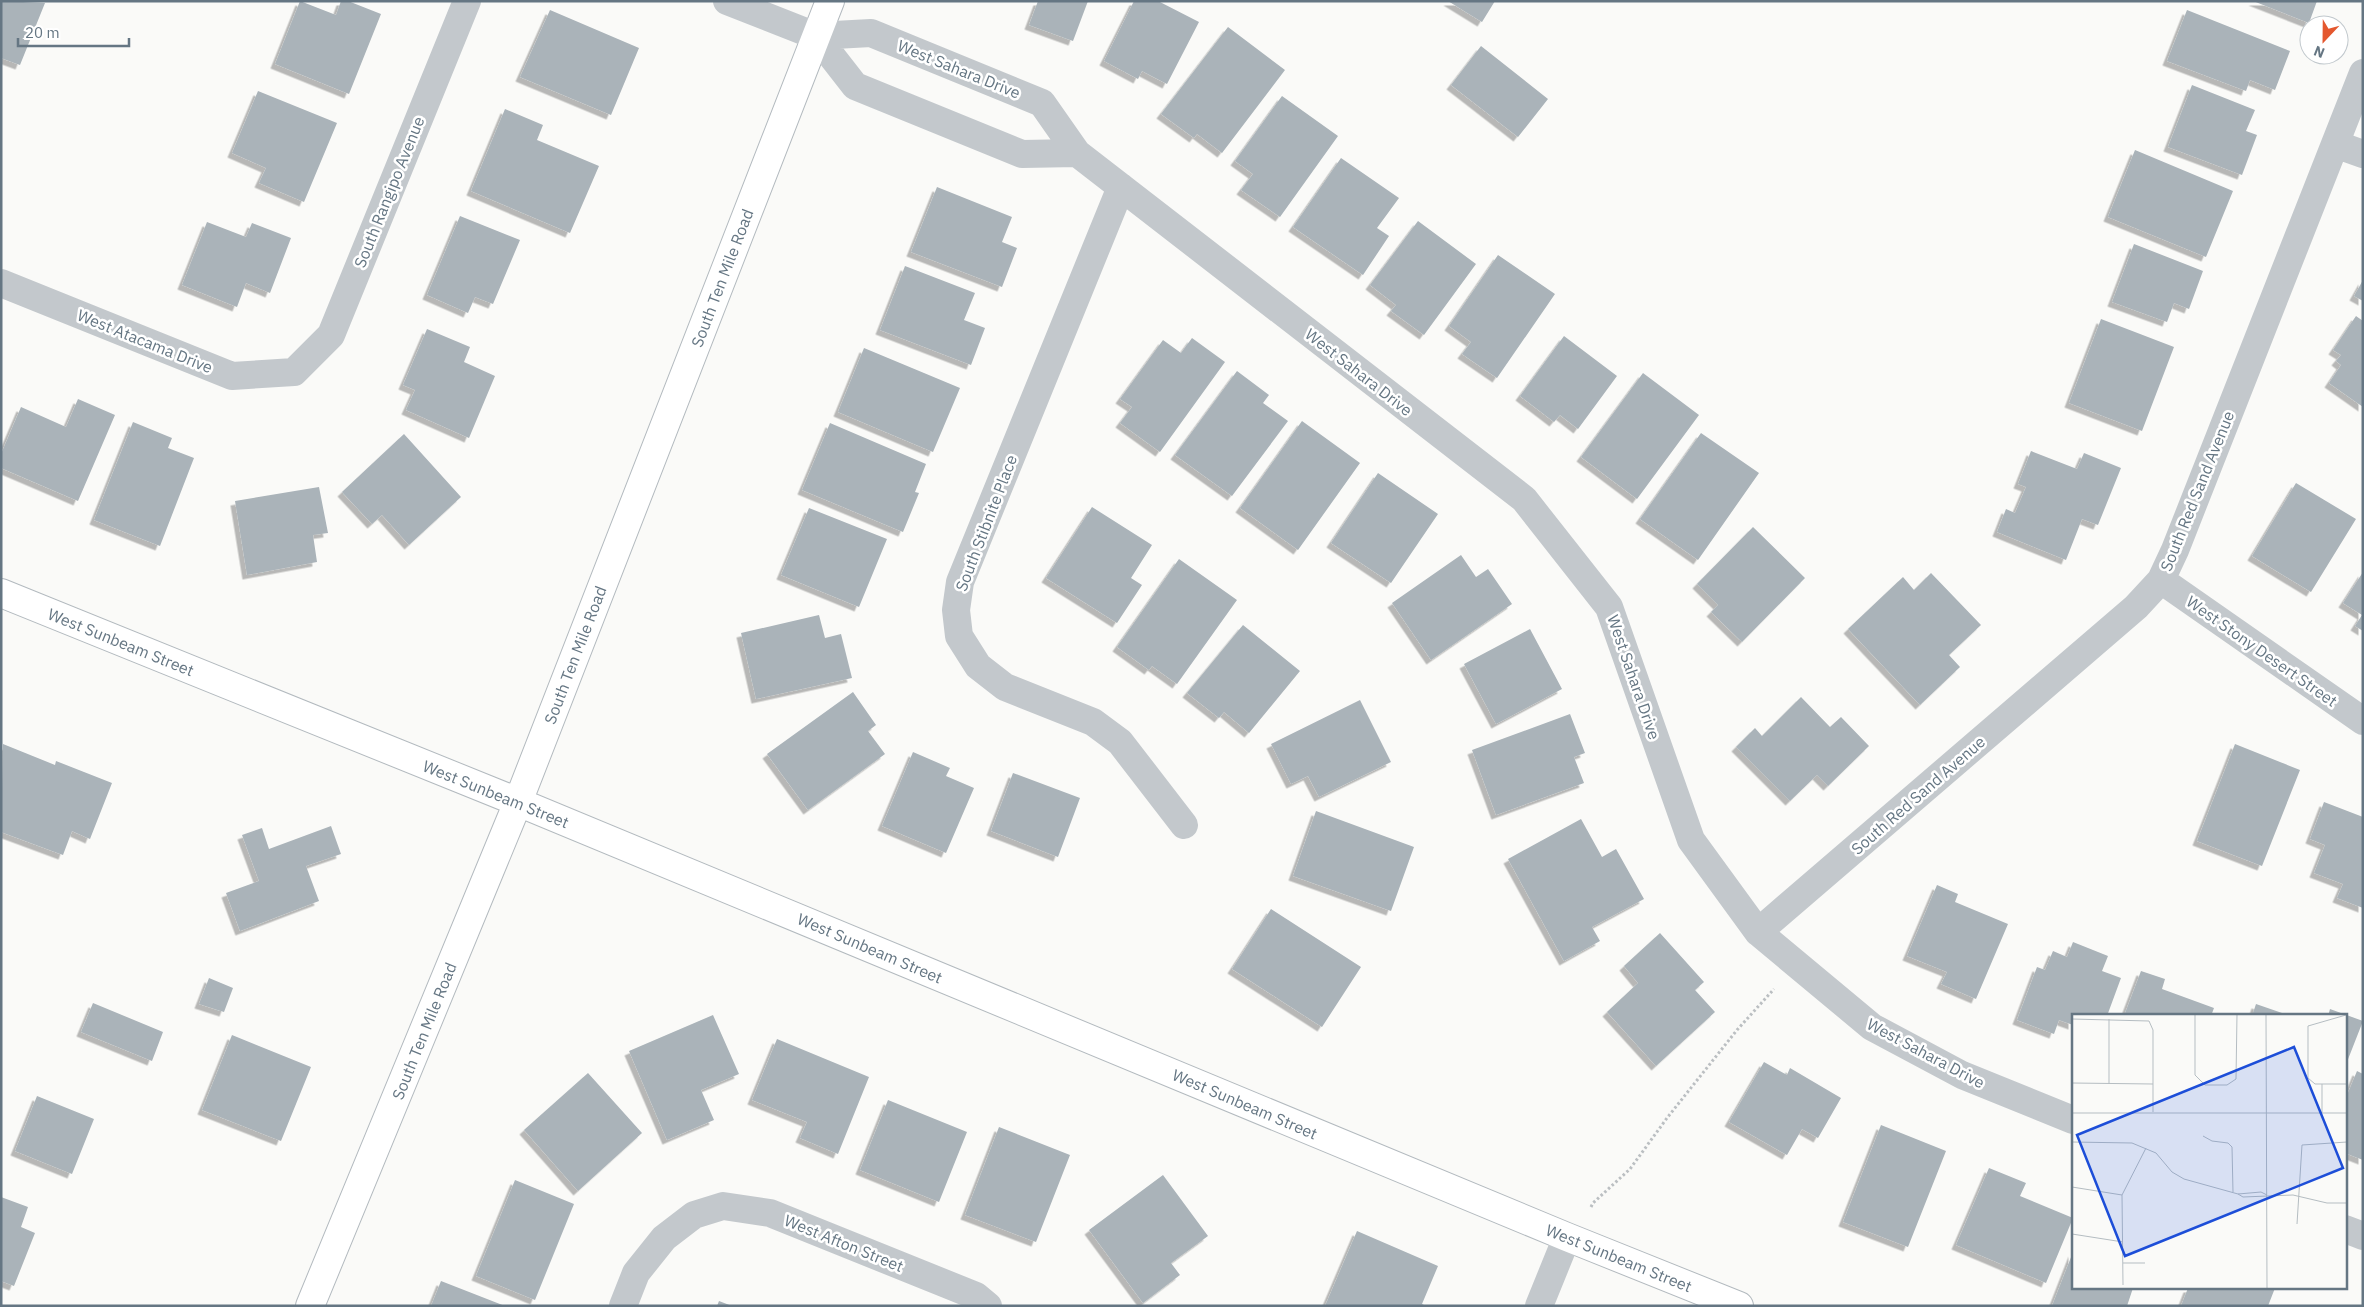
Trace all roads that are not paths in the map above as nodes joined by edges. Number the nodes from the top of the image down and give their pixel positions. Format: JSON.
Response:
{"nodes":[{"id":1,"x":467,"y":1,"type":"edge"},
{"id":2,"x":727,"y":1,"type":"edge"},
{"id":3,"x":830,"y":1,"type":"edge"},
{"id":4,"x":816,"y":36,"type":"junction"},
{"id":5,"x":2363,"y":73,"type":"edge"},
{"id":6,"x":2335,"y":144,"type":"junction"},
{"id":7,"x":1077,"y":153,"type":"junction"},
{"id":8,"x":2363,"y":154,"type":"edge"},
{"id":9,"x":1121,"y":188,"type":"junction"},
{"id":10,"x":1,"y":283,"type":"edge"},
{"id":11,"x":294,"y":372,"type":"joint"},
{"id":12,"x":2161,"y":580,"type":"junction"},
{"id":13,"x":1,"y":593,"type":"edge"},
{"id":14,"x":2363,"y":721,"type":"edge"},
{"id":15,"x":518,"y":802,"type":"junction"},
{"id":16,"x":1184,"y":825,"type":"dead end"},
{"id":17,"x":1758,"y":932,"type":"junction"},
{"id":18,"x":2072,"y":1120,"type":"edge"},
{"id":19,"x":2346,"y":1229,"type":"edge"},
{"id":20,"x":2363,"y":1236,"type":"edge"},
{"id":21,"x":1567,"y":1237,"type":"junction"},
{"id":22,"x":310,"y":1306,"type":"edge"},
{"id":23,"x":623,"y":1306,"type":"edge"},
{"id":24,"x":988,"y":1306,"type":"edge"},
{"id":25,"x":1539,"y":1306,"type":"edge"},
{"id":26,"x":1739,"y":1306,"type":"edge"}],
"edges":[{"from":1,"to":11,"type":"street","name":"South Rangipo Avenue"},
{"from":2,"to":4,"type":"street","name":"West Sahara Drive"},
{"from":3,"to":4,"type":"street","name":"South Ten Mile Road"},
{"from":4,"to":7,"type":"street"},
{"from":4,"to":7,"type":"street","name":"West Sahara Drive"},
{"from":4,"to":15,"type":"street","name":"South Ten Mile Road"},
{"from":5,"to":6,"type":"street","name":"South Red Sand Avenue"},
{"from":6,"to":8,"type":"street"},
{"from":6,"to":12,"type":"street","name":"South Red Sand Avenue"},
{"from":7,"to":9,"type":"street","name":"West Sahara Drive"},
{"from":9,"to":16,"type":"street","name":"South Stibnite Place"},
{"from":9,"to":17,"type":"street","name":"West Sahara Drive"},
{"from":10,"to":11,"type":"street","name":"West Atacama Drive"},
{"from":12,"to":14,"type":"street","name":"West Stony Desert Street"},
{"from":12,"to":17,"type":"street","name":"South Red Sand Avenue"},
{"from":13,"to":15,"type":"street","name":"West Sunbeam Street"},
{"from":15,"to":21,"type":"street","name":"West Sunbeam Street"},
{"from":15,"to":22,"type":"street","name":"South Ten Mile Road"},
{"from":17,"to":18,"type":"street","name":"West Sahara Drive"},
{"from":19,"to":20,"type":"street"},
{"from":21,"to":25,"type":"street"},
{"from":21,"to":26,"type":"street","name":"West Sunbeam Street"},
{"from":23,"to":24,"type":"street","name":"West Afton Street"}]}
